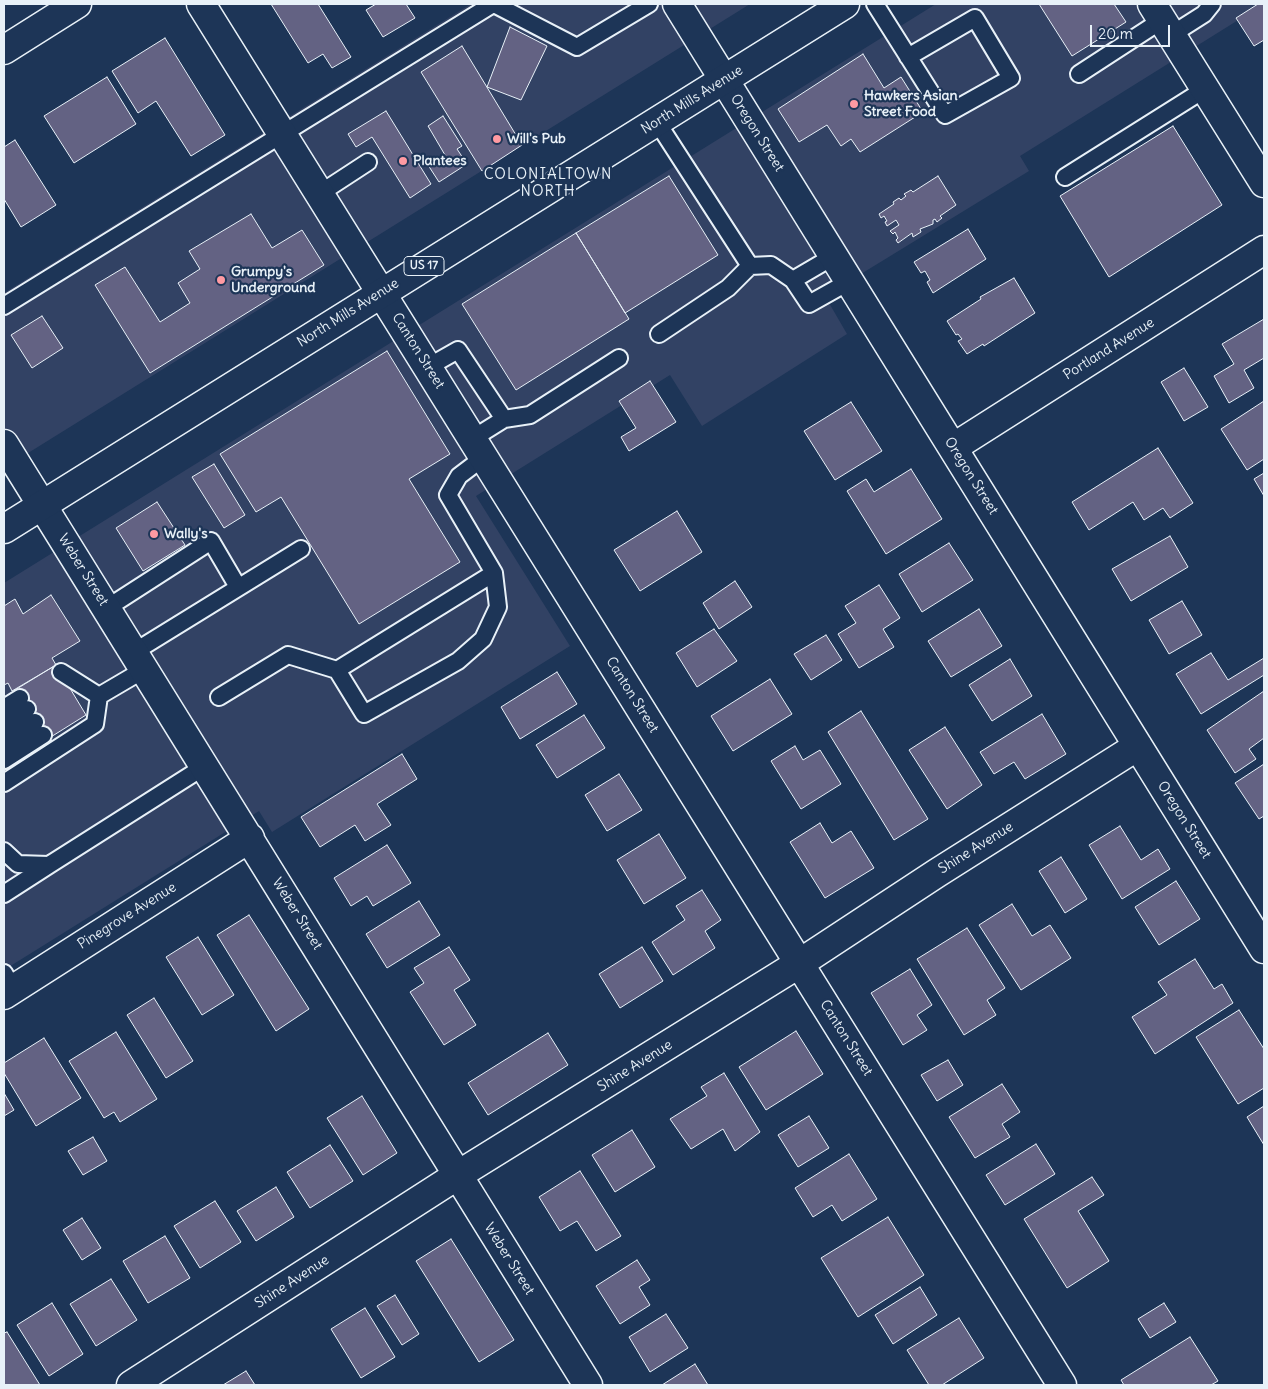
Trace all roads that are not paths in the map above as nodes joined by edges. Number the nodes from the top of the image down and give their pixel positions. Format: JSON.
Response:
{"nodes":[{"id":1,"x":77,"y":4,"type":"edge"},
{"id":2,"x":202,"y":4,"type":"edge"},
{"id":3,"x":494,"y":4,"type":"edge"},
{"id":4,"x":649,"y":4,"type":"edge"},
{"id":5,"x":677,"y":4,"type":"edge"},
{"id":6,"x":845,"y":4,"type":"edge"},
{"id":7,"x":875,"y":4,"type":"edge"},
{"id":8,"x":1212,"y":4,"type":"edge"},
{"id":9,"x":1162,"y":20,"type":"edge"},
{"id":10,"x":4,"y":50,"type":"edge"},
{"id":11,"x":908,"y":57,"type":"junction"},
{"id":12,"x":1079,"y":74,"type":"dead end"},
{"id":13,"x":724,"y":80,"type":"junction"},
{"id":14,"x":1205,"y":89,"type":"junction"},
{"id":15,"x":657,"y":122,"type":"junction"},
{"id":16,"x":282,"y":134,"type":"junction"},
{"id":17,"x":368,"y":162,"type":"dead end"},
{"id":18,"x":1065,"y":177,"type":"dead end"},
{"id":19,"x":1264,"y":183,"type":"edge"},
{"id":20,"x":319,"y":194,"type":"junction"},
{"id":21,"x":1264,"y":250,"type":"edge"},
{"id":22,"x":834,"y":256,"type":"junction"},
{"id":23,"x":750,"y":266,"type":"junction"},
{"id":24,"x":793,"y":280,"type":"junction"},
{"id":25,"x":850,"y":281,"type":"junction"},
{"id":26,"x":381,"y":292,"type":"junction"},
{"id":27,"x":4,"y":306,"type":"edge"},
{"id":28,"x":659,"y":334,"type":"dead end"},
{"id":29,"x":619,"y":358,"type":"dead end"},
{"id":30,"x":428,"y":367,"type":"junction"},
{"id":31,"x":504,"y":419,"type":"junction"},
{"id":32,"x":4,"y":444,"type":"edge"},
{"id":33,"x":954,"y":447,"type":"junction"},
{"id":34,"x":478,"y":448,"type":"junction"},
{"id":35,"x":43,"y":505,"type":"junction"},
{"id":36,"x":4,"y":529,"type":"edge"},
{"id":37,"x":301,"y":549,"type":"dead end"},
{"id":38,"x":494,"y":573,"type":"junction"},
{"id":39,"x":238,"y":587,"type":"junction"},
{"id":40,"x":107,"y":608,"type":"junction"},
{"id":41,"x":140,"y":660,"type":"junction"},
{"id":42,"x":337,"y":670,"type":"junction"},
{"id":43,"x":99,"y":696,"type":"junction"},
{"id":44,"x":219,"y":698,"type":"dead end"},
{"id":45,"x":4,"y":708,"type":"edge"},
{"id":46,"x":31,"y":716,"type":"junction"},
{"id":47,"x":4,"y":725,"type":"edge"},
{"id":48,"x":4,"y":742,"type":"edge"},
{"id":49,"x":1138,"y":746,"type":"junction"},
{"id":50,"x":4,"y":760,"type":"edge"},
{"id":51,"x":205,"y":766,"type":"junction"},
{"id":52,"x":4,"y":783,"type":"edge"},
{"id":53,"x":250,"y":838,"type":"junction"},
{"id":54,"x":4,"y":851,"type":"edge"},
{"id":55,"x":49,"y":865,"type":"junction"},
{"id":56,"x":4,"y":894,"type":"edge"},
{"id":57,"x":1264,"y":949,"type":"edge"},
{"id":58,"x":800,"y":963,"type":"junction"},
{"id":59,"x":7,"y":986,"type":"edge"},
{"id":60,"x":458,"y":1175,"type":"junction"},
{"id":61,"x":131,"y":1385,"type":"edge"},
{"id":62,"x":588,"y":1385,"type":"edge"},
{"id":63,"x":1062,"y":1385,"type":"edge"}],
"edges":[{"from":1,"to":10,"type":"street"},
{"from":2,"to":16,"type":"street","name":"Canton Street"},
{"from":3,"to":4,"type":"lane"},
{"from":3,"to":16,"type":"lane"},
{"from":5,"to":13,"type":"street","name":"Oregon Street"},
{"from":6,"to":13,"type":"street","name":"North Mills Avenue","number":"US 17"},
{"from":7,"to":11,"type":"lane"},
{"from":8,"to":9,"type":"lane"},
{"from":9,"to":12,"type":"lane"},
{"from":9,"to":14,"type":"street"},
{"from":11,"to":11,"type":"lane"},
{"from":13,"to":15,"type":"street","name":"North Mills Avenue","number":"US 17"},
{"from":13,"to":22,"type":"street","name":"Oregon Street"},
{"from":14,"to":18,"type":"lane"},
{"from":14,"to":19,"type":"street"},
{"from":15,"to":23,"type":"lane"},
{"from":15,"to":26,"type":"street","name":"North Mills Avenue","number":"US 17"},
{"from":16,"to":20,"type":"street","name":"Canton Street"},
{"from":16,"to":27,"type":"lane"},
{"from":17,"to":20,"type":"lane"},
{"from":20,"to":26,"type":"street","name":"Canton Street"},
{"from":21,"to":33,"type":"street","name":"Portland Avenue"},
{"from":22,"to":24,"type":"lane"},
{"from":22,"to":25,"type":"street","name":"Oregon Street"},
{"from":23,"to":24,"type":"lane"},
{"from":23,"to":28,"type":"lane"},
{"from":24,"to":25,"type":"lane"},
{"from":25,"to":33,"type":"street","name":"Oregon Street"},
{"from":26,"to":30,"type":"street","name":"Canton Street"},
{"from":26,"to":35,"type":"street","name":"North Mills Avenue","number":"US 17"},
{"from":29,"to":31,"type":"lane"},
{"from":30,"to":31,"type":"lane"},
{"from":30,"to":34,"type":"street","name":"Canton Street"},
{"from":31,"to":34,"type":"lane"},
{"from":32,"to":35,"type":"street","name":"Weber Street"},
{"from":33,"to":49,"type":"street","name":"Oregon Street"},
{"from":34,"to":38,"type":"lane"},
{"from":34,"to":58,"type":"street","name":"Canton Street"},
{"from":35,"to":36,"type":"street","name":"North Mills Avenue","number":"US 17"},
{"from":35,"to":40,"type":"street","name":"Weber Street"},
{"from":37,"to":39,"type":"lane"},
{"from":38,"to":42,"type":"lane"},
{"from":38,"to":42,"type":"lane"},
{"from":39,"to":40,"type":"lane"},
{"from":39,"to":41,"type":"lane"},
{"from":40,"to":41,"type":"street","name":"Weber Street"},
{"from":41,"to":43,"type":"lane"},
{"from":41,"to":51,"type":"street","name":"Weber Street"},
{"from":42,"to":44,"type":"lane"},
{"from":43,"to":43,"type":"lane"},
{"from":43,"to":52,"type":"lane"},
{"from":45,"to":46,"type":"lane"},
{"from":46,"to":47,"type":"lane"},
{"from":46,"to":48,"type":"lane"},
{"from":46,"to":50,"type":"lane"},
{"from":49,"to":57,"type":"street","name":"Oregon Street"},
{"from":49,"to":58,"type":"street","name":"Shine Avenue"},
{"from":51,"to":53,"type":"street","name":"Weber Street"},
{"from":51,"to":55,"type":"lane"},
{"from":53,"to":59,"type":"street","name":"Pinegrove Avenue"},
{"from":53,"to":60,"type":"street","name":"Weber Street"},
{"from":54,"to":55,"type":"lane"},
{"from":55,"to":56,"type":"lane"},
{"from":58,"to":60,"type":"street","name":"Shine Avenue"},
{"from":58,"to":63,"type":"street","name":"Canton Street"},
{"from":60,"to":61,"type":"street","name":"Shine Avenue"},
{"from":60,"to":62,"type":"street","name":"Weber Street"}]}
